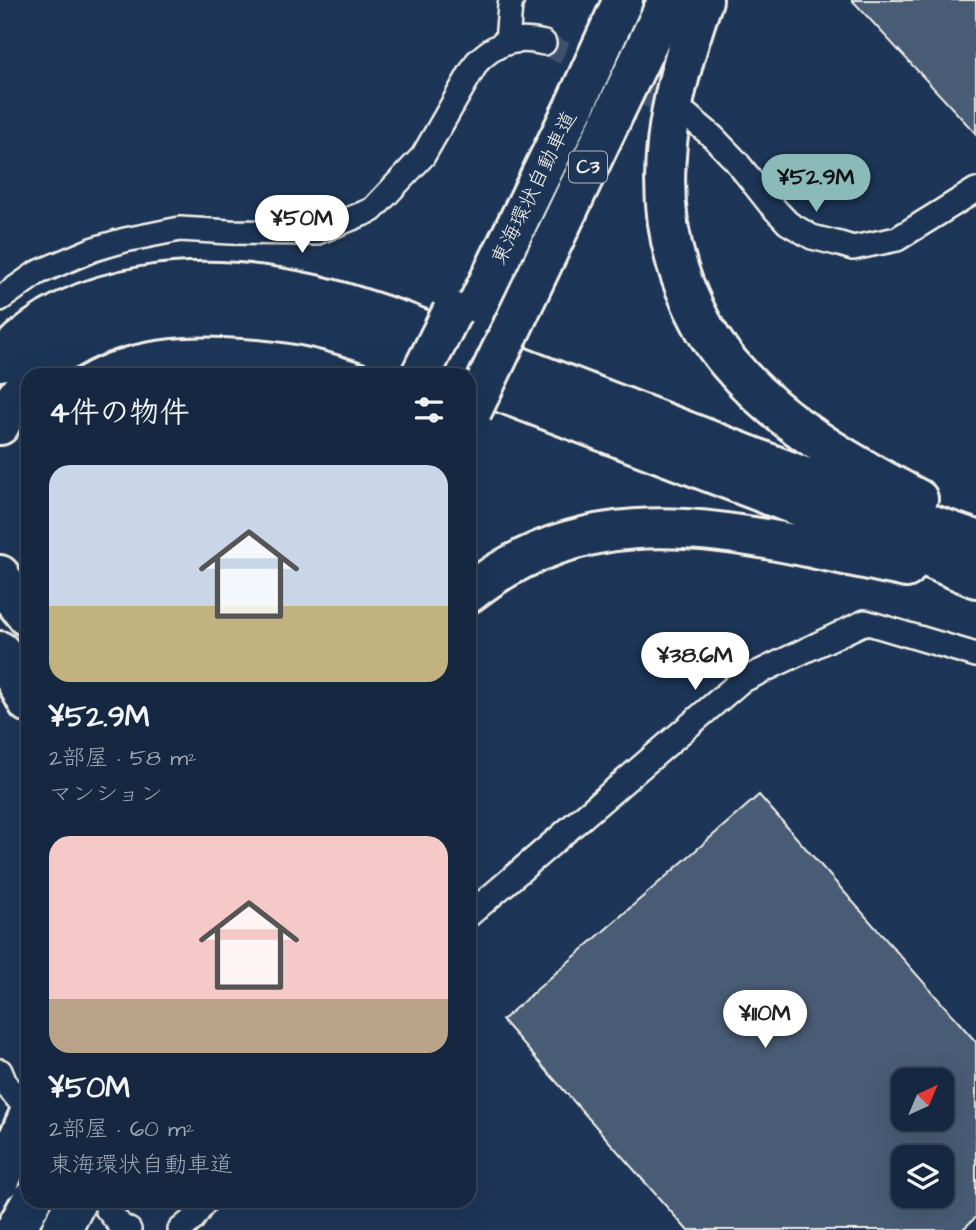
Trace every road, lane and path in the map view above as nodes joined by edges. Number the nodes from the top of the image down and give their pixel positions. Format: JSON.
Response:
{"nodes":[{"id":1,"x":512,"y":0,"type":"edge"},
{"id":2,"x":621,"y":0,"type":"edge"},
{"id":3,"x":668,"y":0,"type":"edge"},
{"id":4,"x":703,"y":0,"type":"edge"},
{"id":5,"x":508,"y":41,"type":"junction"},
{"id":6,"x":544,"y":43,"type":"tunnel mouth"},
{"id":7,"x":687,"y":116,"type":"tunnel mouth"},
{"id":8,"x":976,"y":190,"type":"edge"},
{"id":9,"x":0,"y":299,"type":"edge"},
{"id":10,"x":461,"y":316,"type":"junction"},
{"id":11,"x":0,"y":361,"type":"edge"},
{"id":12,"x":41,"y":368,"type":"edge"},
{"id":13,"x":425,"y":368,"type":"edge"},
{"id":14,"x":438,"y":368,"type":"edge"},
{"id":15,"x":446,"y":368,"type":"edge"},
{"id":16,"x":21,"y":391,"type":"edge"},
{"id":17,"x":476,"y":392,"type":"edge"},
{"id":18,"x":476,"y":405,"type":"edge"},
{"id":19,"x":0,"y":425,"type":"edge"},
{"id":20,"x":976,"y":529,"type":"edge"},
{"id":21,"x":976,"y":540,"type":"edge"},
{"id":22,"x":0,"y":575,"type":"edge"},
{"id":23,"x":976,"y":578,"type":"edge"},
{"id":24,"x":976,"y":585,"type":"edge"},
{"id":25,"x":476,"y":587,"type":"edge"},
{"id":26,"x":21,"y":608,"type":"edge"},
{"id":27,"x":0,"y":651,"type":"edge"},
{"id":28,"x":976,"y":655,"type":"edge"},
{"id":29,"x":21,"y":690,"type":"edge"},
{"id":30,"x":476,"y":909,"type":"edge"},
{"id":31,"x":0,"y":1071,"type":"edge"},
{"id":32,"x":21,"y":1102,"type":"edge"},
{"id":33,"x":21,"y":1134,"type":"edge"},
{"id":34,"x":0,"y":1145,"type":"edge"},
{"id":35,"x":21,"y":1171,"type":"edge"},
{"id":36,"x":0,"y":1180,"type":"edge"},
{"id":37,"x":0,"y":1195,"type":"edge"},
{"id":38,"x":27,"y":1208,"type":"edge"},
{"id":39,"x":51,"y":1208,"type":"edge"},
{"id":40,"x":73,"y":1208,"type":"edge"},
{"id":41,"x":106,"y":1208,"type":"edge"},
{"id":42,"x":200,"y":1208,"type":"edge"},
{"id":43,"x":15,"y":1230,"type":"edge"},
{"id":44,"x":28,"y":1230,"type":"edge"},
{"id":45,"x":61,"y":1230,"type":"edge"},
{"id":46,"x":68,"y":1230,"type":"edge"},
{"id":47,"x":128,"y":1230,"type":"edge"},
{"id":48,"x":180,"y":1230,"type":"edge"}],
"edges":[{"from":1,"to":5,"type":"street"},
{"from":2,"to":10,"type":"highway","name":"東海環状自動車道","number":"C3"},
{"from":3,"to":17,"type":"highway","name":"東海環状自動車道","number":"C3","bridge":true},
{"from":4,"to":20,"type":"highway"},
{"from":5,"to":6,"type":"street"},
{"from":5,"to":9,"type":"street"},
{"from":7,"to":8,"type":"street"},
{"from":10,"to":13,"type":"highway","bridge":true},
{"from":10,"to":15,"type":"highway","name":"東海環状自動車道","number":"C3"},
{"from":11,"to":21,"type":"highway"},
{"from":12,"to":14,"type":"highway"},
{"from":16,"to":19,"type":"highway"},
{"from":18,"to":23,"type":"highway"},
{"from":22,"to":26,"type":"highway"},
{"from":24,"to":25,"type":"highway"},
{"from":27,"to":29,"type":"highway"},
{"from":28,"to":30,"type":"street"},
{"from":31,"to":32,"type":"street"},
{"from":33,"to":36,"type":"highway","bridge":true},
{"from":34,"to":35,"type":"main road"},
{"from":37,"to":44,"type":"main road"},
{"from":38,"to":43,"type":"highway","bridge":true},
{"from":39,"to":46,"type":"main road"},
{"from":40,"to":45,"type":"highway","bridge":true},
{"from":41,"to":47,"type":"street"},
{"from":42,"to":48,"type":"street"}]}
